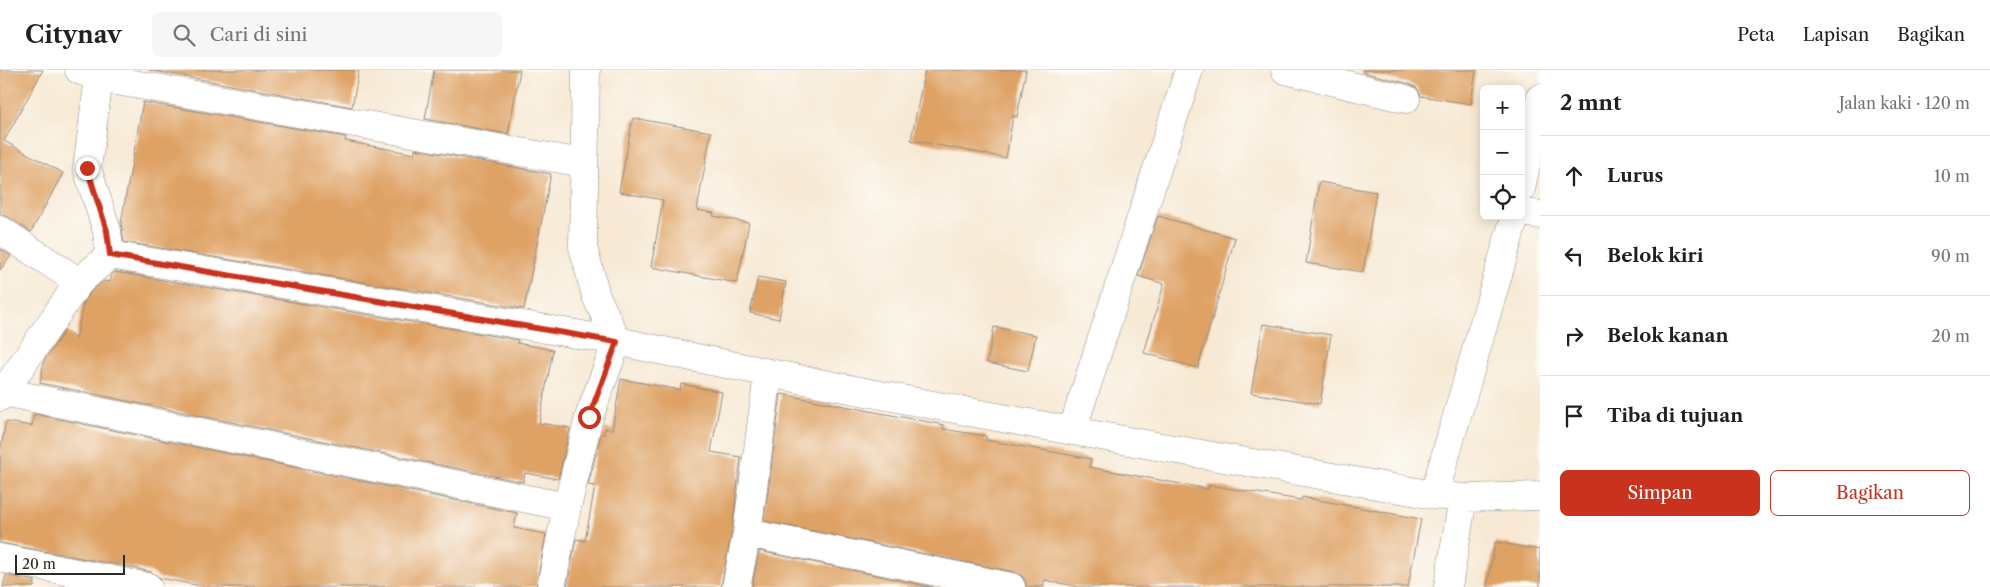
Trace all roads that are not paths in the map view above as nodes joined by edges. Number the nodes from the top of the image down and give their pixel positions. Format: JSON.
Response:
{"nodes":[{"id":1,"x":586,"y":70,"type":"edge"},
{"id":2,"x":1189,"y":70,"type":"edge"},
{"id":3,"x":1286,"y":70,"type":"edge"},
{"id":4,"x":93,"y":73,"type":"edge"},
{"id":5,"x":1540,"y":98,"type":"edge"},
{"id":6,"x":1406,"y":99,"type":"dead end"},
{"id":7,"x":583,"y":164,"type":"junction"},
{"id":8,"x":1524,"y":175,"type":"edge"},
{"id":9,"x":1525,"y":213,"type":"edge"},
{"id":10,"x":1540,"y":215,"type":"edge"},
{"id":11,"x":1514,"y":220,"type":"edge"},
{"id":12,"x":0,"y":230,"type":"edge"},
{"id":13,"x":110,"y":255,"type":"junction"},
{"id":14,"x":79,"y":282,"type":"junction"},
{"id":15,"x":617,"y":342,"type":"junction"},
{"id":16,"x":768,"y":374,"type":"junction"},
{"id":17,"x":2,"y":394,"type":"edge"},
{"id":18,"x":1072,"y":431,"type":"junction"},
{"id":19,"x":1434,"y":495,"type":"junction"},
{"id":20,"x":1540,"y":496,"type":"edge"},
{"id":21,"x":1463,"y":498,"type":"junction"},
{"id":22,"x":567,"y":507,"type":"junction"},
{"id":23,"x":747,"y":533,"type":"junction"},
{"id":24,"x":0,"y":558,"type":"edge"},
{"id":25,"x":148,"y":587,"type":"edge"},
{"id":26,"x":551,"y":587,"type":"edge"},
{"id":27,"x":736,"y":587,"type":"edge"},
{"id":28,"x":1011,"y":587,"type":"edge"},
{"id":29,"x":1448,"y":587,"type":"edge"}],
"edges":[{"from":1,"to":7,"type":"street"},
{"from":2,"to":18,"type":"street"},
{"from":3,"to":6,"type":"street"},
{"from":4,"to":7,"type":"street"},
{"from":4,"to":13,"type":"street"},
{"from":5,"to":8,"type":"street"},
{"from":7,"to":15,"type":"street"},
{"from":9,"to":10,"type":"street"},
{"from":11,"to":19,"type":"street"},
{"from":12,"to":14,"type":"street"},
{"from":13,"to":14,"type":"street"},
{"from":13,"to":15,"type":"street"},
{"from":14,"to":17,"type":"street"},
{"from":15,"to":16,"type":"street"},
{"from":15,"to":22,"type":"street"},
{"from":16,"to":18,"type":"street"},
{"from":16,"to":23,"type":"street"},
{"from":17,"to":22,"type":"street"},
{"from":18,"to":19,"type":"street"},
{"from":19,"to":21,"type":"street"},
{"from":20,"to":21,"type":"street"},
{"from":21,"to":29,"type":"street"},
{"from":22,"to":26,"type":"street"},
{"from":23,"to":27,"type":"street"},
{"from":23,"to":28,"type":"street"},
{"from":24,"to":25,"type":"street"}]}
